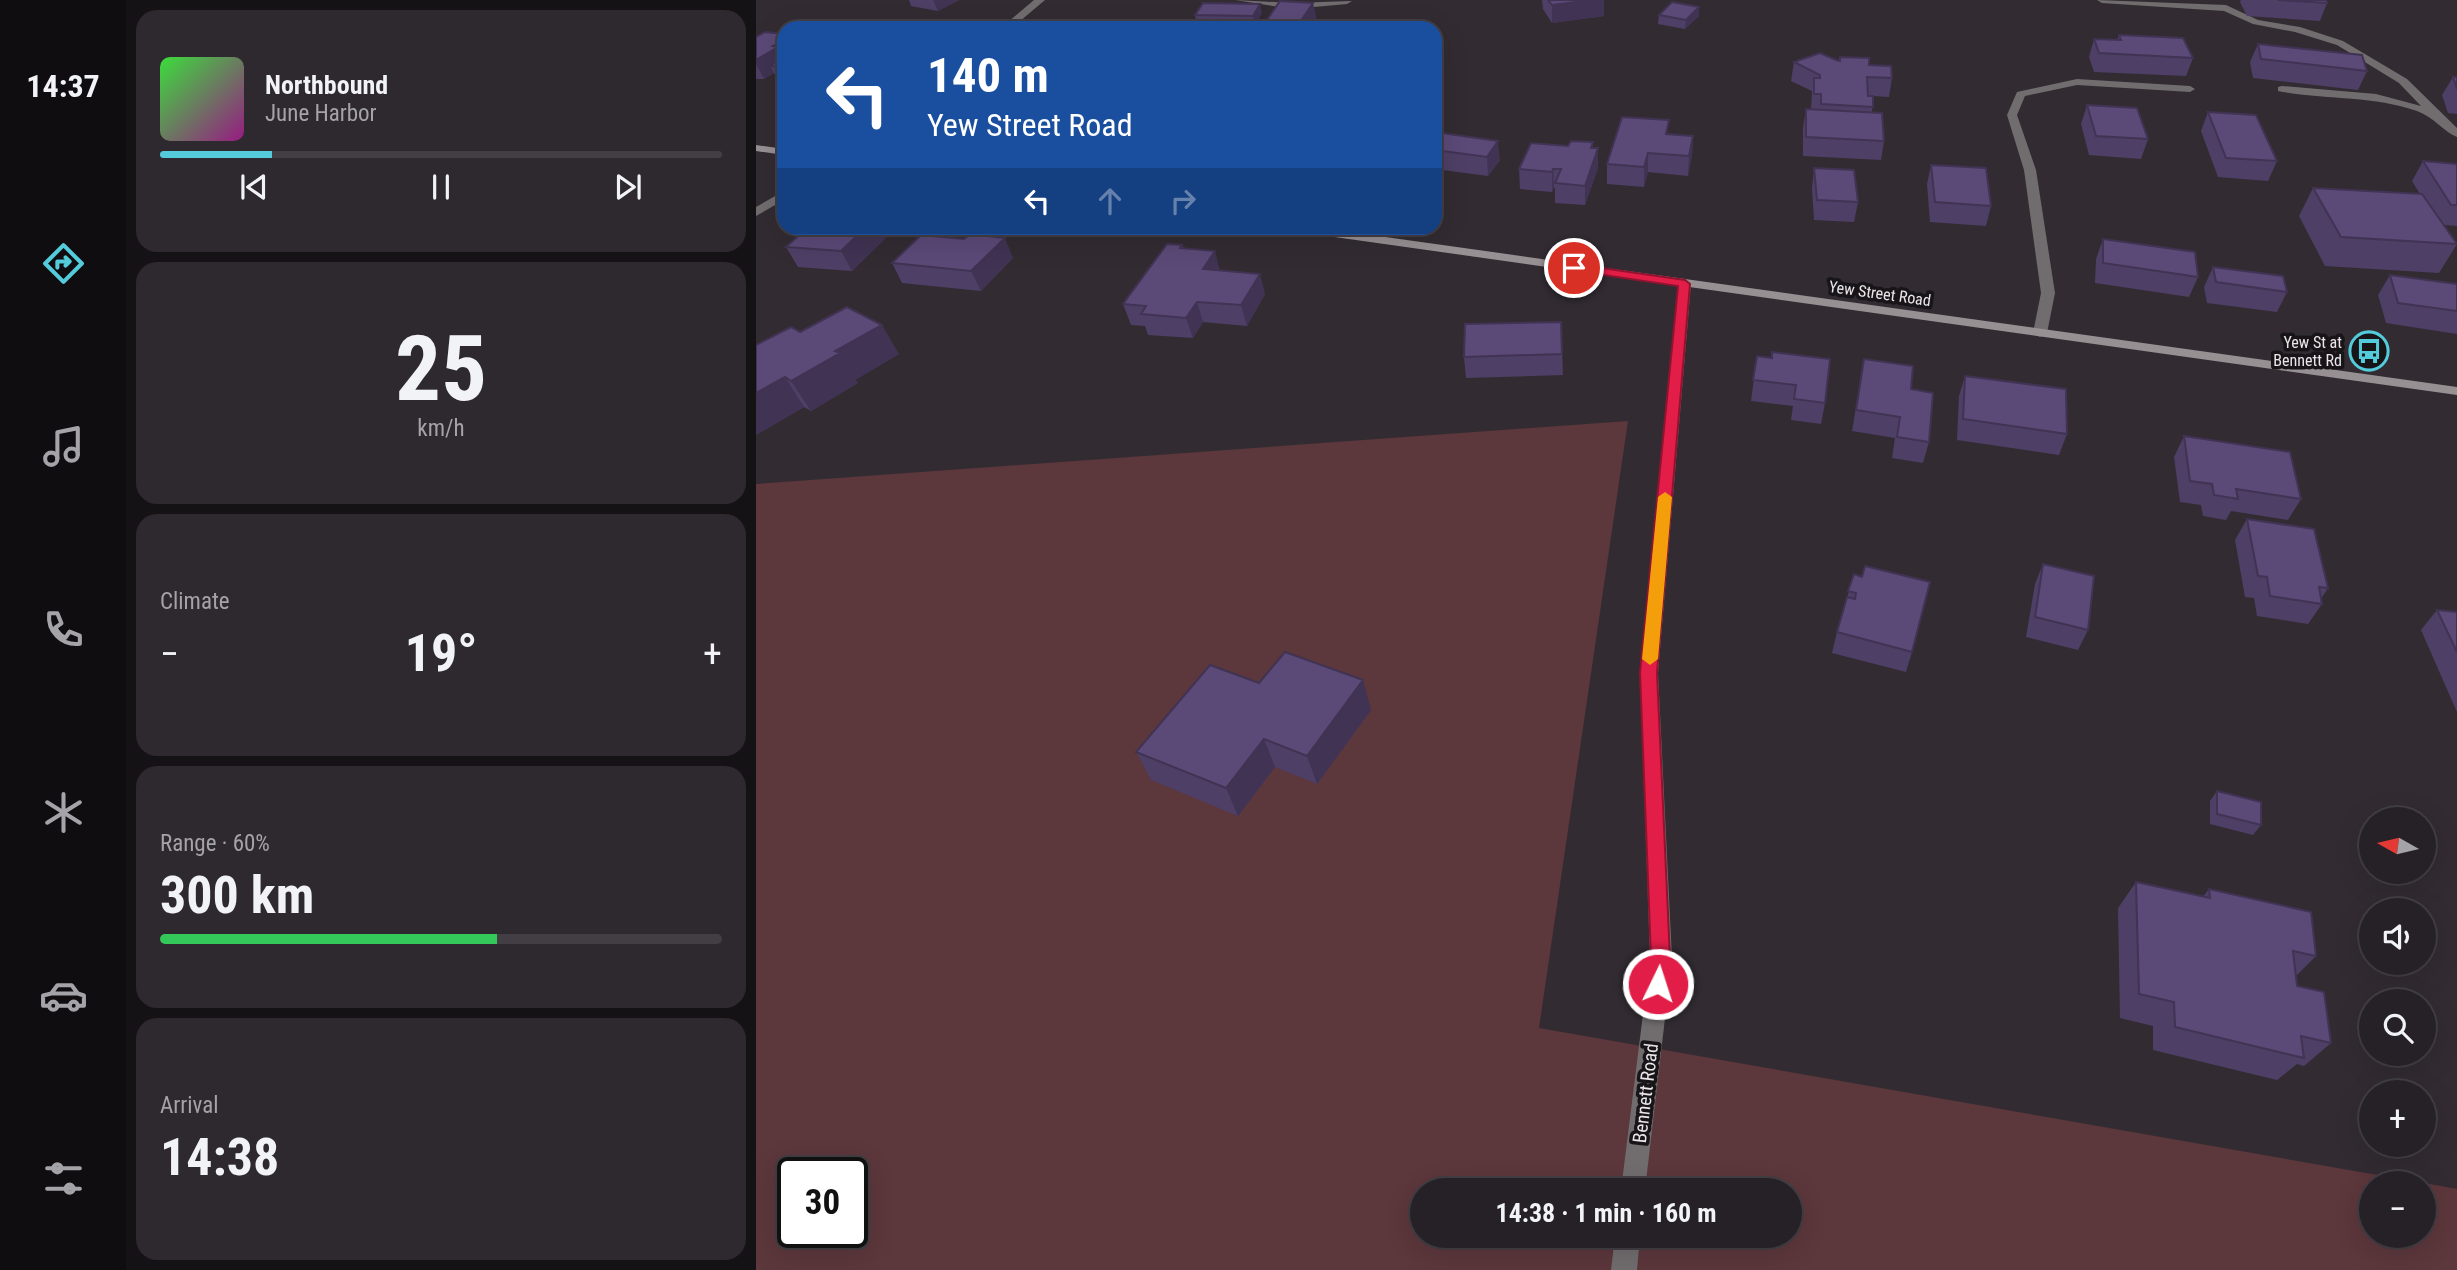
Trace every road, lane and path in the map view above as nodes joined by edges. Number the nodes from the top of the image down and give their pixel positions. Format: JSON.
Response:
{"nodes":[{"id":1,"x":1040,"y":0,"type":"edge"},
{"id":2,"x":1240,"y":0,"type":"edge"},
{"id":3,"x":2102,"y":0,"type":"edge"},
{"id":4,"x":1346,"y":1,"type":"edge"},
{"id":5,"x":1014,"y":21,"type":"edge"},
{"id":6,"x":2190,"y":89,"type":"dead end"},
{"id":7,"x":2282,"y":89,"type":"dead end"},
{"id":8,"x":2441,"y":120,"type":"junction"},
{"id":9,"x":2457,"y":134,"type":"edge"},
{"id":10,"x":756,"y":148,"type":"edge"},
{"id":11,"x":777,"y":151,"type":"edge"},
{"id":12,"x":777,"y":199,"type":"edge"},
{"id":13,"x":756,"y":212,"type":"edge"},
{"id":14,"x":1347,"y":235,"type":"edge"},
{"id":15,"x":1685,"y":284,"type":"junction"},
{"id":16,"x":2039,"y":333,"type":"junction"},
{"id":17,"x":2457,"y":391,"type":"edge"},
{"id":18,"x":1634,"y":1178,"type":"edge"},
{"id":19,"x":1627,"y":1248,"type":"edge"},
{"id":20,"x":1624,"y":1270,"type":"edge"}],
"edges":[{"from":1,"to":5,"type":"street"},
{"from":2,"to":4,"type":"street"},
{"from":3,"to":8,"type":"street"},
{"from":6,"to":16,"type":"street"},
{"from":7,"to":8,"type":"street"},
{"from":8,"to":9,"type":"street"},
{"from":10,"to":11,"type":"street"},
{"from":12,"to":13,"type":"street"},
{"from":14,"to":15,"type":"street","name":"Yew Street Road"},
{"from":15,"to":16,"type":"street","name":"Yew Street Road"},
{"from":15,"to":18,"type":"street","name":"Bennett Road"},
{"from":16,"to":17,"type":"street","name":"Yew Street Road"},
{"from":19,"to":20,"type":"street"}]}
